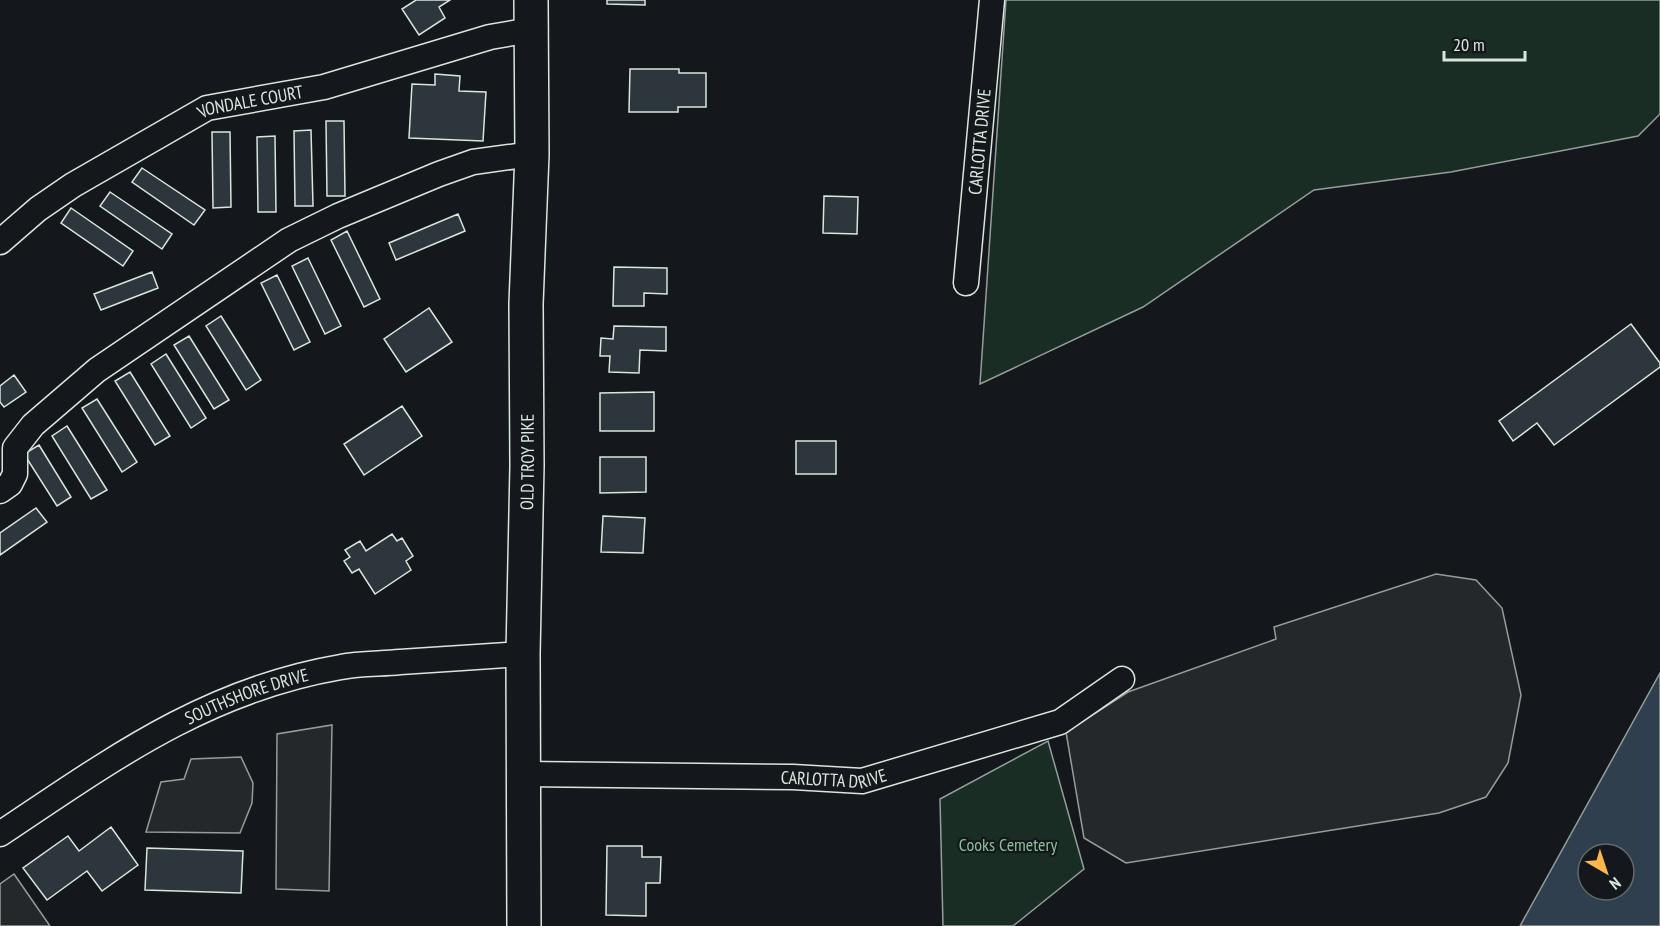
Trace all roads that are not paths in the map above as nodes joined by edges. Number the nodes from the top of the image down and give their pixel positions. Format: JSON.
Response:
{"nodes":[{"id":1,"x":992,"y":0,"type":"edge"},
{"id":2,"x":531,"y":15,"type":"edge"},
{"id":3,"x":532,"y":154,"type":"junction"},
{"id":4,"x":0,"y":242,"type":"edge"},
{"id":5,"x":966,"y":283,"type":"dead end"},
{"id":6,"x":7,"y":445,"type":"edge"},
{"id":7,"x":0,"y":491,"type":"edge"},
{"id":8,"x":523,"y":654,"type":"junction"},
{"id":9,"x":1122,"y":679,"type":"dead end"},
{"id":10,"x":524,"y":774,"type":"junction"},
{"id":11,"x":0,"y":834,"type":"edge"},
{"id":12,"x":524,"y":926,"type":"edge"}],
"edges":[{"from":1,"to":5,"type":"street","name":"CARLOTTA DRIVE"},
{"from":2,"to":3,"type":"main road","name":"OLD TROY PIKE"},
{"from":2,"to":4,"type":"street","name":"VONDALE COURT"},
{"from":3,"to":6,"type":"street"},
{"from":3,"to":8,"type":"main road","name":"OLD TROY PIKE"},
{"from":6,"to":7,"type":"street"},
{"from":8,"to":10,"type":"main road","name":"OLD TROY PIKE"},
{"from":8,"to":11,"type":"street","name":"SOUTHSHORE DRIVE"},
{"from":9,"to":10,"type":"street","name":"CARLOTTA DRIVE"},
{"from":10,"to":12,"type":"main road","name":"OLD TROY PIKE"}]}
